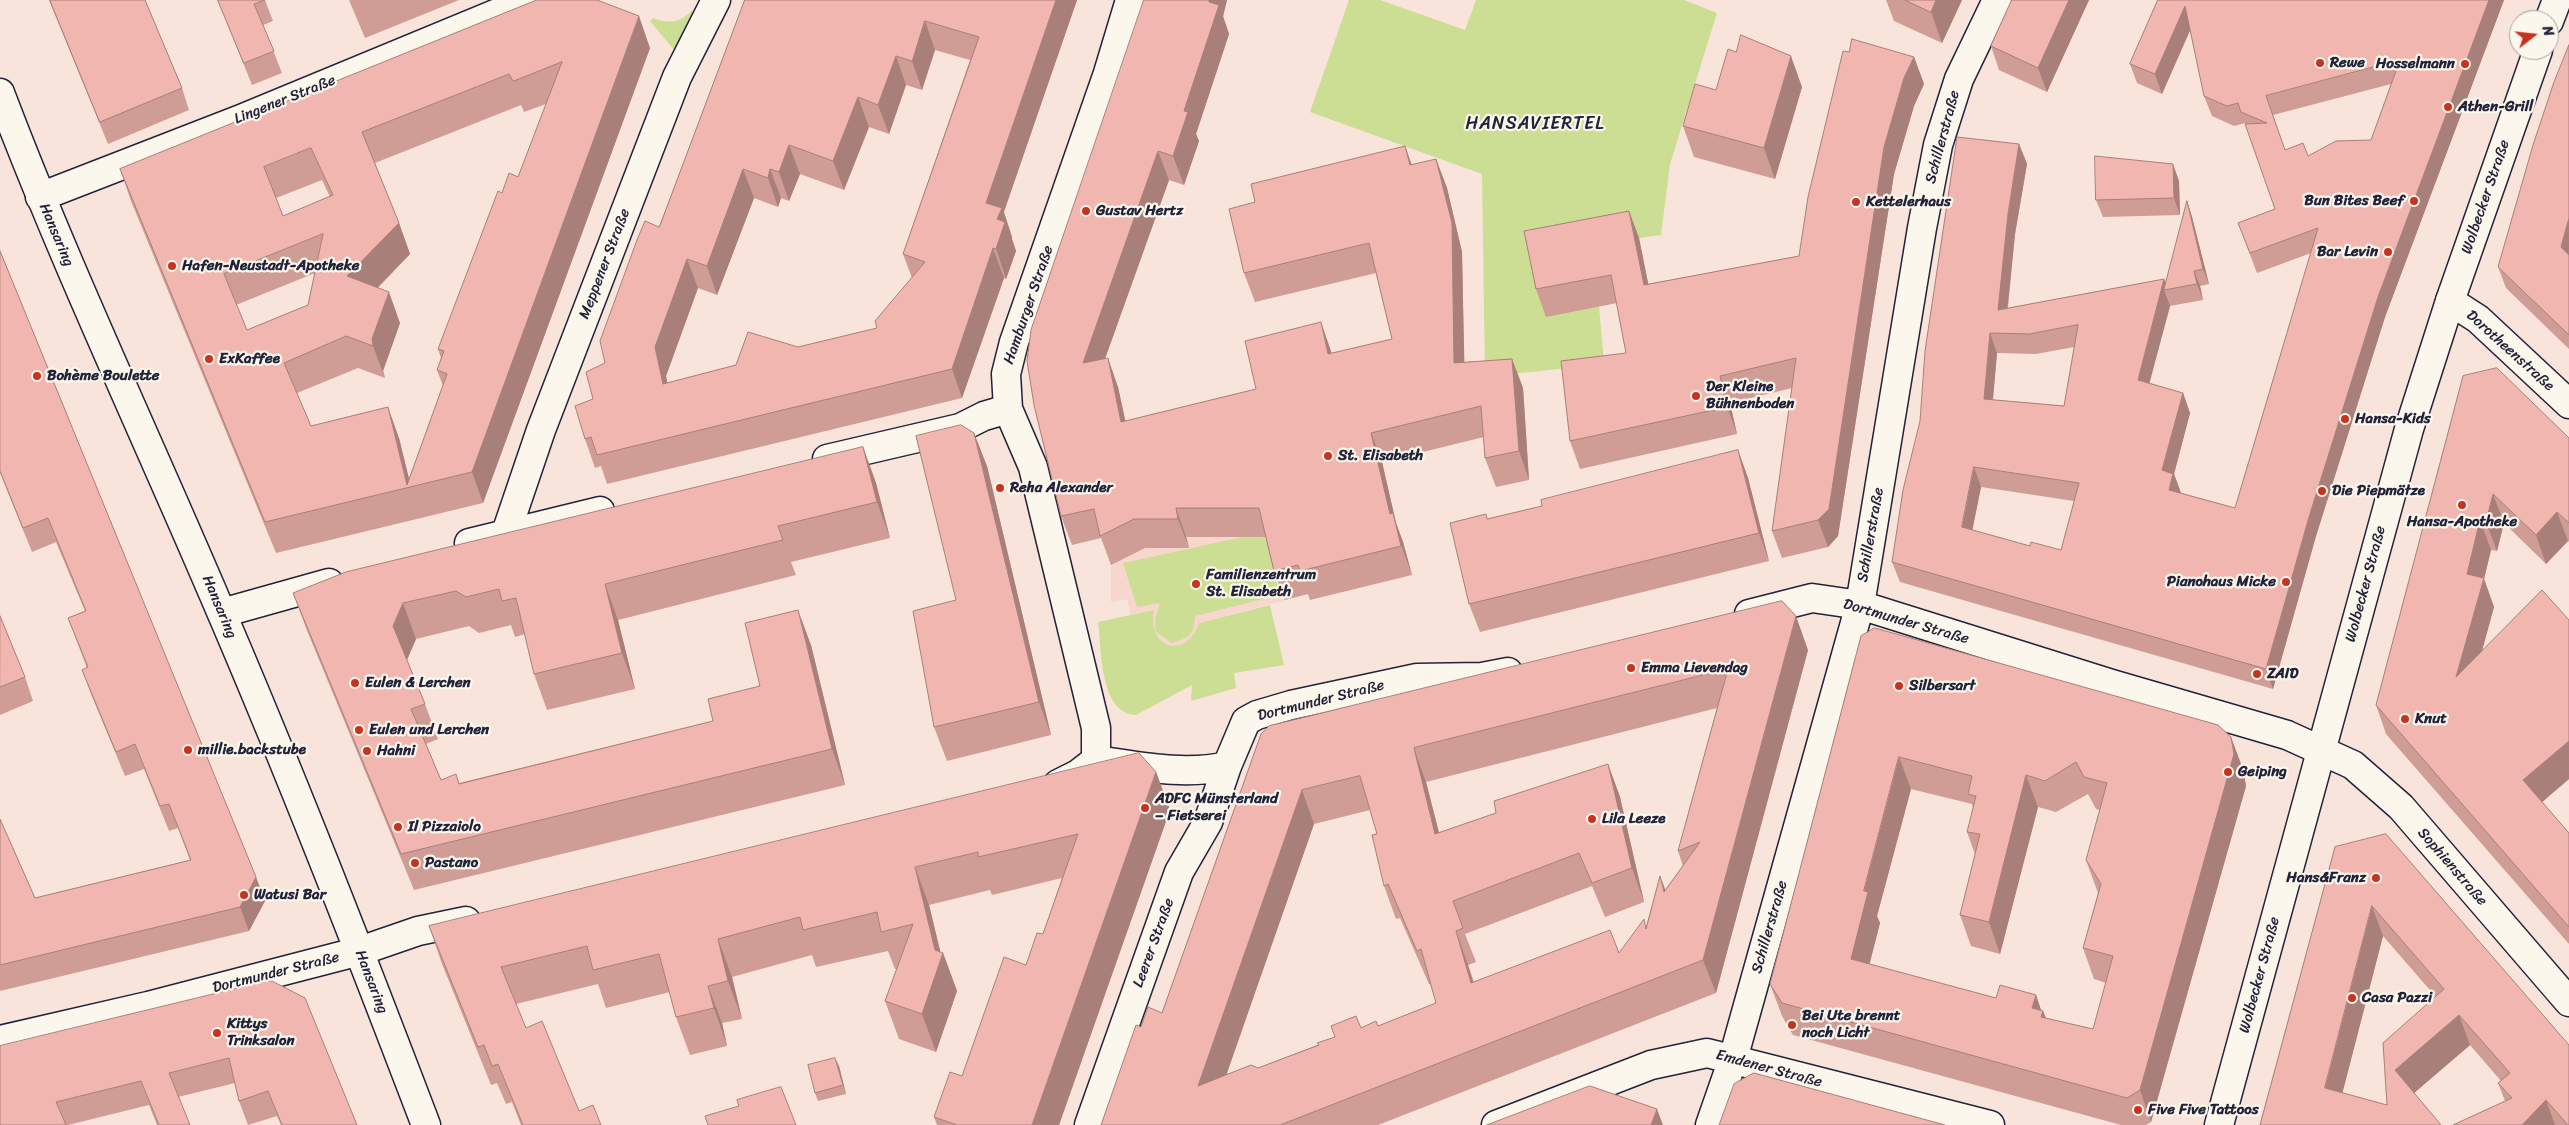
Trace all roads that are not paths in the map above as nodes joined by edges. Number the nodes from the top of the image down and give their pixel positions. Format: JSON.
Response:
{"nodes":[{"id":1,"x":529,"y":0,"type":"edge"},
{"id":2,"x":716,"y":0,"type":"edge"},
{"id":3,"x":1130,"y":0,"type":"edge"},
{"id":4,"x":1997,"y":0,"type":"edge"},
{"id":5,"x":2534,"y":60,"type":"edge"},
{"id":6,"x":0,"y":92,"type":"edge"},
{"id":7,"x":40,"y":197,"type":"junction"},
{"id":8,"x":2450,"y":300,"type":"junction"},
{"id":9,"x":2569,"y":404,"type":"edge"},
{"id":10,"x":1008,"y":409,"type":"junction"},
{"id":11,"x":805,"y":464,"type":"edge"},
{"id":12,"x":622,"y":506,"type":"edge"},
{"id":13,"x":506,"y":533,"type":"junction"},
{"id":14,"x":446,"y":550,"type":"edge"},
{"id":15,"x":354,"y":576,"type":"edge"},
{"id":16,"x":1860,"y":606,"type":"junction"},
{"id":17,"x":222,"y":613,"type":"junction"},
{"id":18,"x":1727,"y":620,"type":"edge"},
{"id":19,"x":1537,"y":667,"type":"edge"},
{"id":20,"x":2320,"y":750,"type":"junction"},
{"id":21,"x":1096,"y":760,"type":"junction"},
{"id":22,"x":1227,"y":766,"type":"junction"},
{"id":23,"x":1032,"y":790,"type":"edge"},
{"id":24,"x":486,"y":917,"type":"edge"},
{"id":25,"x":360,"y":951,"type":"junction"},
{"id":26,"x":2569,"y":1002,"type":"edge"},
{"id":27,"x":0,"y":1040,"type":"edge"},
{"id":28,"x":1733,"y":1059,"type":"junction"},
{"id":29,"x":426,"y":1125,"type":"edge"},
{"id":30,"x":1090,"y":1125,"type":"edge"},
{"id":31,"x":1496,"y":1125,"type":"edge"},
{"id":32,"x":1710,"y":1125,"type":"edge"},
{"id":33,"x":1990,"y":1125,"type":"edge"},
{"id":34,"x":2219,"y":1125,"type":"edge"}],
"edges":[{"from":1,"to":7,"type":"street","name":"Lingener Straße"},
{"from":2,"to":13,"type":"street","name":"Meppener Straße"},
{"from":3,"to":10,"type":"street","name":"Hamburger Straße"},
{"from":4,"to":16,"type":"street","name":"Schillerstraße"},
{"from":5,"to":8,"type":"street","name":"Wolbecker Straße"},
{"from":6,"to":7,"type":"street","name":"Hansaring"},
{"from":7,"to":17,"type":"street","name":"Hansaring"},
{"from":8,"to":9,"type":"street","name":"Dorotheenstraße"},
{"from":8,"to":20,"type":"street","name":"Wolbecker Straße"},
{"from":10,"to":11,"type":"street"},
{"from":10,"to":21,"type":"street","name":"Hamburger Straße"},
{"from":12,"to":13,"type":"street"},
{"from":13,"to":14,"type":"street"},
{"from":15,"to":17,"type":"street"},
{"from":16,"to":18,"type":"street","name":"Dortmunder Straße"},
{"from":16,"to":20,"type":"street","name":"Dortmunder Straße"},
{"from":16,"to":28,"type":"street","name":"Schillerstraße"},
{"from":17,"to":25,"type":"street","name":"Hansaring"},
{"from":19,"to":22,"type":"street","name":"Dortmunder Straße"},
{"from":20,"to":26,"type":"street","name":"Sophienstraße"},
{"from":20,"to":34,"type":"street","name":"Wolbecker Straße"},
{"from":21,"to":22,"type":"street"},
{"from":21,"to":23,"type":"street"},
{"from":22,"to":30,"type":"street","name":"Leerer Straße"},
{"from":24,"to":25,"type":"street","name":"Dortmunder Straße"},
{"from":25,"to":27,"type":"street","name":"Dortmunder Straße"},
{"from":25,"to":29,"type":"street","name":"Hansaring"},
{"from":28,"to":31,"type":"street","name":"Emdener Straße"},
{"from":28,"to":32,"type":"street","name":"Schillerstraße"},
{"from":28,"to":33,"type":"street","name":"Emdener Straße"}]}
